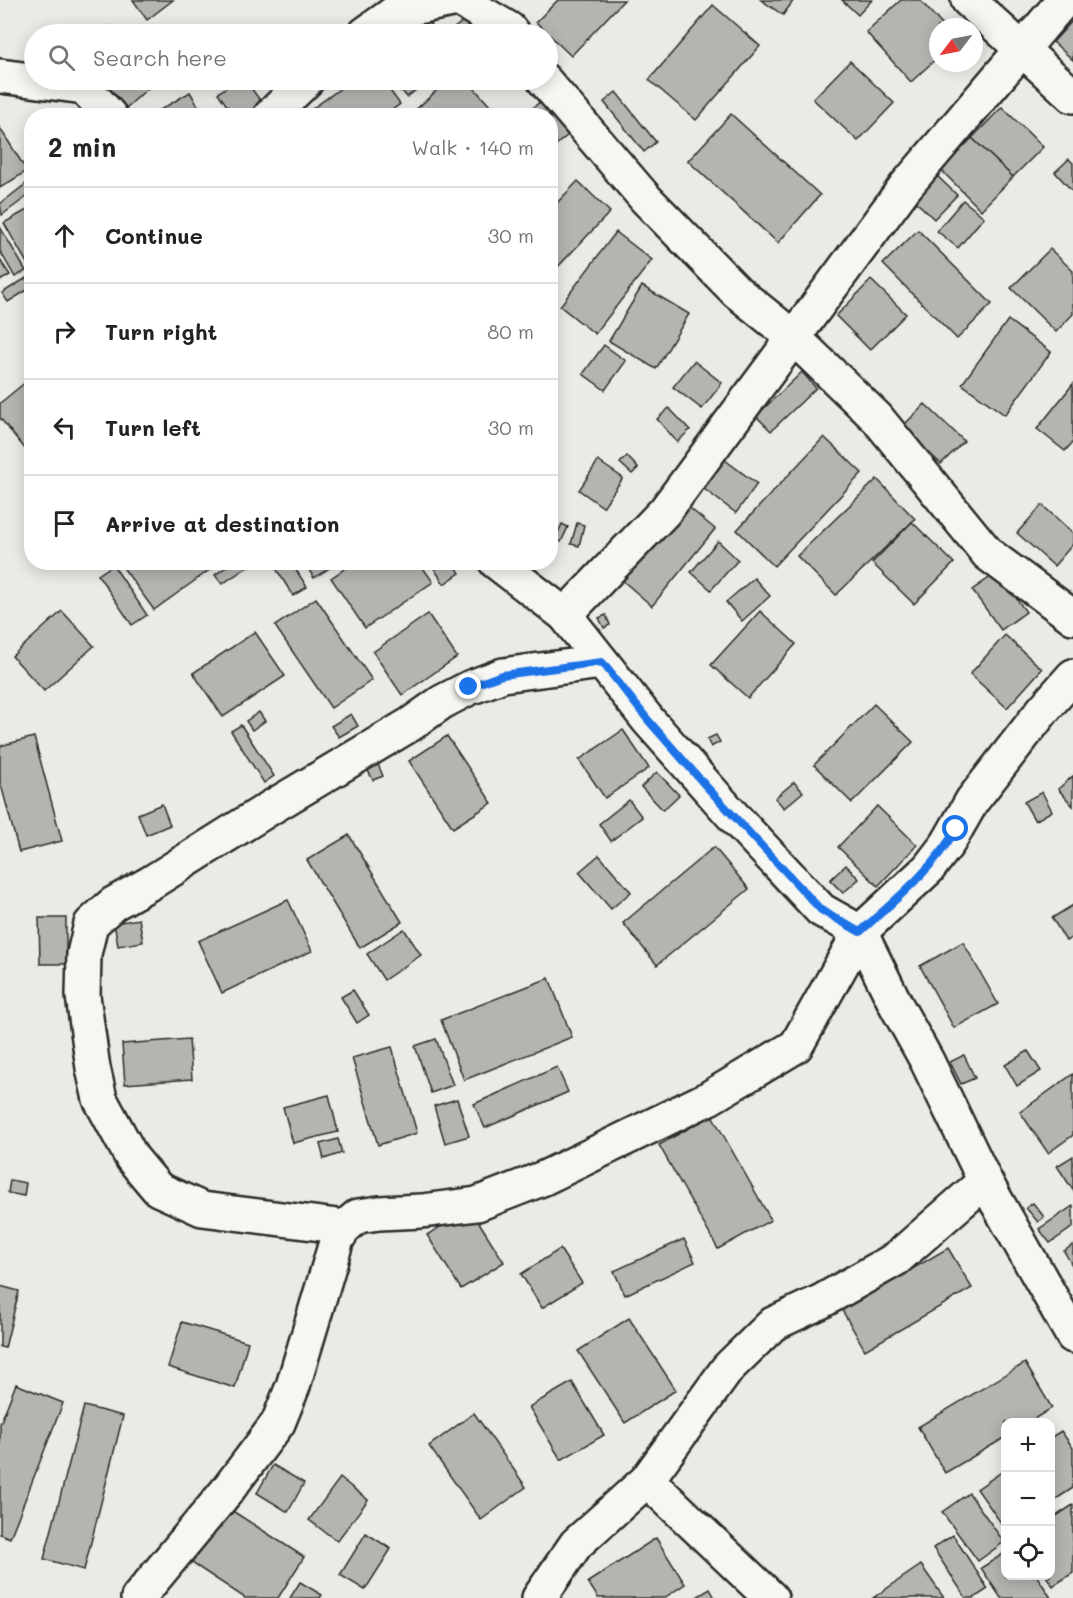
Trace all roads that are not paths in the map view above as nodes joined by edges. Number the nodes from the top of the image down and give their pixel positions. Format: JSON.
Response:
{"nodes":[{"id":1,"x":452,"y":0,"type":"edge"},
{"id":2,"x":460,"y":0,"type":"edge"},
{"id":3,"x":968,"y":0,"type":"edge"},
{"id":4,"x":1064,"y":0,"type":"edge"},
{"id":5,"x":379,"y":24,"type":"edge"},
{"id":6,"x":501,"y":24,"type":"edge"},
{"id":7,"x":1022,"y":50,"type":"junction"},
{"id":8,"x":0,"y":76,"type":"edge"},
{"id":9,"x":24,"y":79,"type":"edge"},
{"id":10,"x":87,"y":90,"type":"edge"},
{"id":11,"x":297,"y":90,"type":"edge"},
{"id":12,"x":553,"y":90,"type":"edge"},
{"id":13,"x":1073,"y":96,"type":"edge"},
{"id":14,"x":103,"y":108,"type":"edge"},
{"id":15,"x":278,"y":108,"type":"edge"},
{"id":16,"x":793,"y":337,"type":"junction"},
{"id":17,"x":506,"y":570,"type":"edge"},
{"id":18,"x":565,"y":615,"type":"junction"},
{"id":19,"x":1073,"y":617,"type":"edge"},
{"id":20,"x":602,"y":662,"type":"junction"},
{"id":21,"x":1073,"y":676,"type":"edge"},
{"id":22,"x":860,"y":932,"type":"junction"},
{"id":23,"x":985,"y":1181,"type":"junction"},
{"id":24,"x":345,"y":1227,"type":"junction"},
{"id":25,"x":1073,"y":1336,"type":"edge"},
{"id":26,"x":647,"y":1480,"type":"junction"},
{"id":27,"x":138,"y":1598,"type":"edge"},
{"id":28,"x":539,"y":1598,"type":"edge"},
{"id":29,"x":771,"y":1598,"type":"edge"}],
"edges":[{"from":1,"to":5,"type":"street"},
{"from":2,"to":6,"type":"street"},
{"from":3,"to":7,"type":"street"},
{"from":4,"to":7,"type":"street"},
{"from":7,"to":13,"type":"street"},
{"from":7,"to":16,"type":"street"},
{"from":8,"to":9,"type":"street"},
{"from":10,"to":14,"type":"street"},
{"from":11,"to":15,"type":"street"},
{"from":12,"to":16,"type":"street"},
{"from":16,"to":18,"type":"street"},
{"from":16,"to":19,"type":"street"},
{"from":17,"to":18,"type":"street"},
{"from":18,"to":20,"type":"street"},
{"from":20,"to":22,"type":"street"},
{"from":20,"to":24,"type":"street"},
{"from":21,"to":22,"type":"street"},
{"from":22,"to":23,"type":"street"},
{"from":22,"to":24,"type":"street"},
{"from":23,"to":25,"type":"street"},
{"from":23,"to":26,"type":"street"},
{"from":24,"to":27,"type":"street"},
{"from":26,"to":28,"type":"street"},
{"from":26,"to":29,"type":"street"}]}
